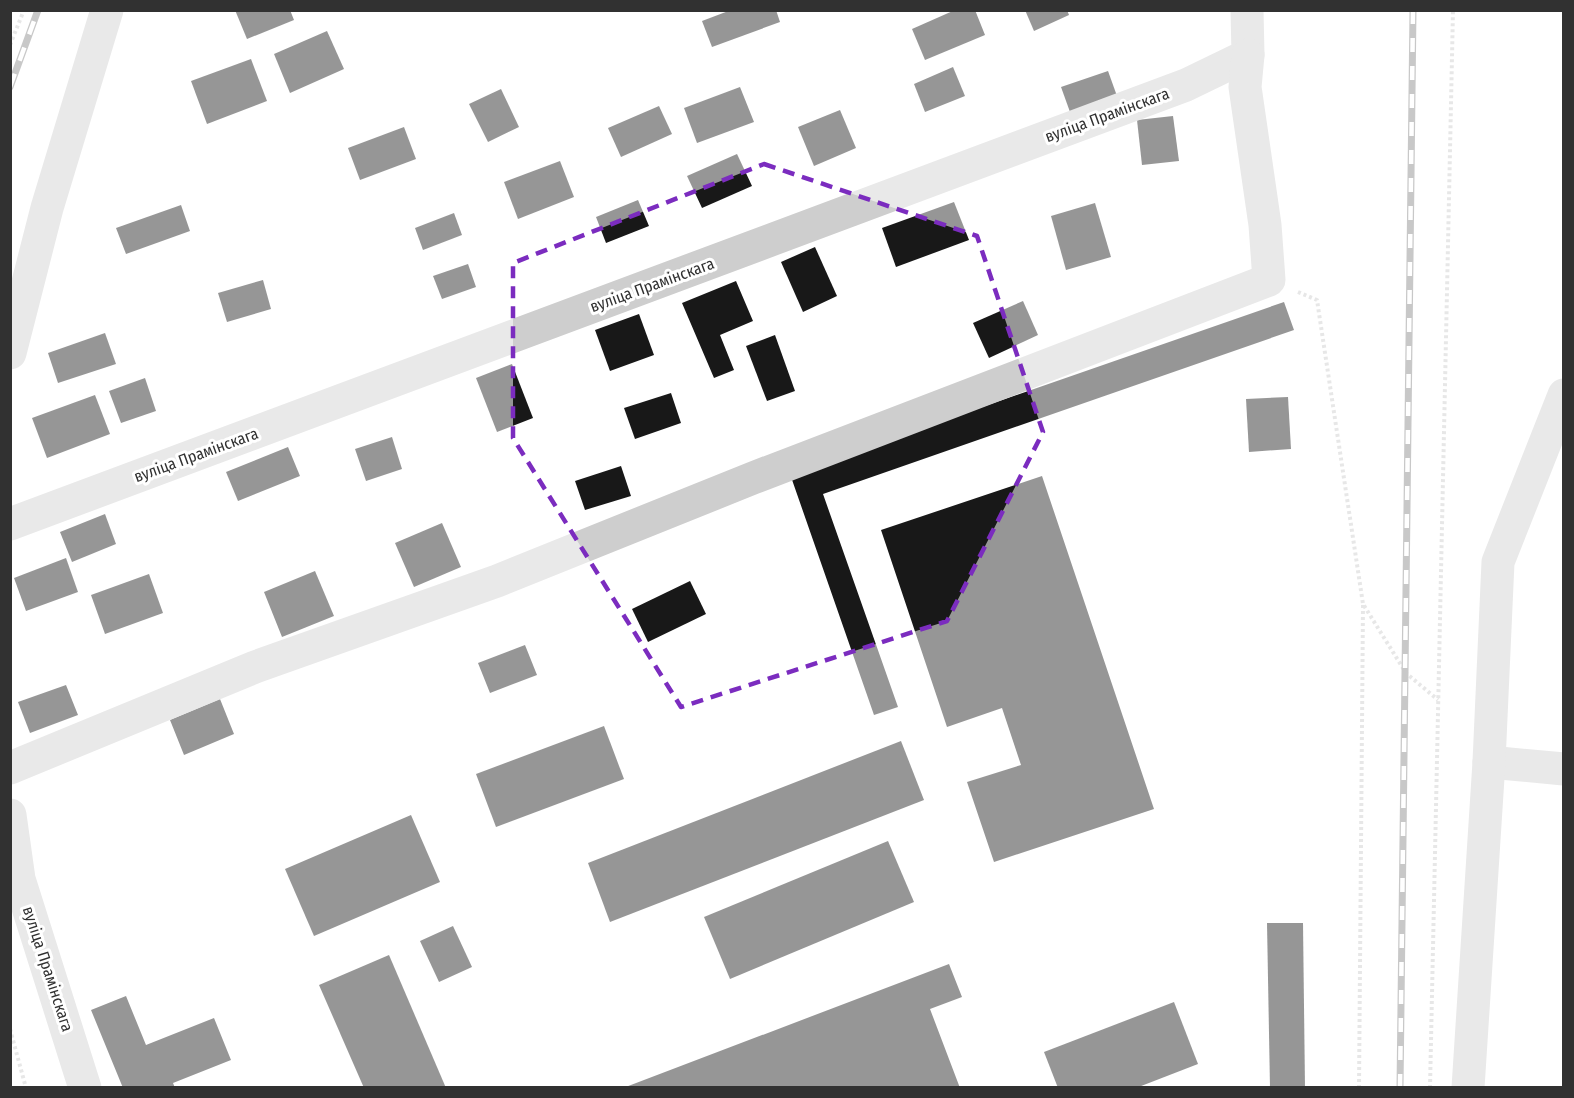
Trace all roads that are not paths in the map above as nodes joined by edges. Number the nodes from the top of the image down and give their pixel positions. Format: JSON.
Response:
{"nodes":[{"id":1,"x":107,"y":10,"type":"edge"},
{"id":2,"x":1247,"y":10,"type":"edge"},
{"id":3,"x":1248,"y":55,"type":"junction"},
{"id":4,"x":10,"y":353,"type":"edge"},
{"id":5,"x":1563,"y":395,"type":"edge"},
{"id":6,"x":10,"y":524,"type":"edge"},
{"id":7,"x":1489,"y":762,"type":"junction"},
{"id":8,"x":10,"y":768,"type":"edge"},
{"id":9,"x":1563,"y":769,"type":"edge"},
{"id":10,"x":10,"y":815,"type":"edge"},
{"id":11,"x":85,"y":1088,"type":"edge"},
{"id":12,"x":1468,"y":1088,"type":"edge"}],
"edges":[{"from":1,"to":4,"type":"street"},
{"from":2,"to":3,"type":"street"},
{"from":3,"to":6,"type":"street","name":"вуліца Прамінскага"},
{"from":3,"to":8,"type":"street"},
{"from":5,"to":7,"type":"street"},
{"from":7,"to":9,"type":"street"},
{"from":7,"to":12,"type":"street"},
{"from":10,"to":11,"type":"street","name":"вуліца Прамінскага"}]}
